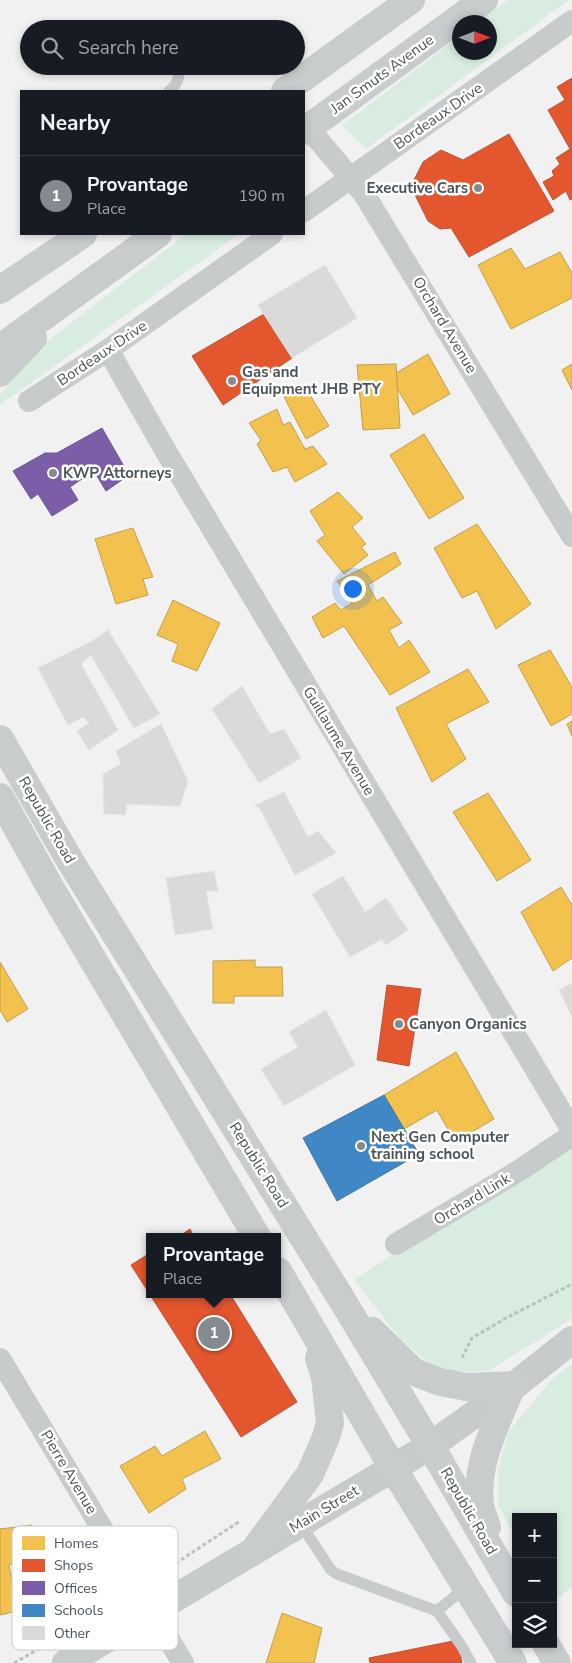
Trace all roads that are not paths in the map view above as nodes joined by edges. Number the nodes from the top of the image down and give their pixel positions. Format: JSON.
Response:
{"nodes":[{"id":1,"x":411,"y":0,"type":"edge"},
{"id":2,"x":484,"y":0,"type":"edge"},
{"id":3,"x":572,"y":21,"type":"edge"},
{"id":4,"x":180,"y":75,"type":"edge"},
{"id":5,"x":169,"y":90,"type":"edge"},
{"id":6,"x":287,"y":90,"type":"edge"},
{"id":7,"x":305,"y":127,"type":"edge"},
{"id":8,"x":350,"y":178,"type":"junction"},
{"id":9,"x":305,"y":210,"type":"edge"},
{"id":10,"x":82,"y":235,"type":"edge"},
{"id":11,"x":157,"y":235,"type":"edge"},
{"id":12,"x":271,"y":235,"type":"edge"},
{"id":13,"x":0,"y":290,"type":"edge"},
{"id":14,"x":73,"y":294,"type":"junction"},
{"id":15,"x":0,"y":348,"type":"edge"},
{"id":16,"x":108,"y":350,"type":"junction"},
{"id":17,"x":0,"y":373,"type":"edge"},
{"id":18,"x":29,"y":401,"type":"dead end"},
{"id":19,"x":572,"y":536,"type":"edge"},
{"id":20,"x":0,"y":739,"type":"edge"},
{"id":21,"x":0,"y":797,"type":"edge"},
{"id":22,"x":572,"y":1130,"type":"edge"},
{"id":23,"x":572,"y":1135,"type":"edge"},
{"id":24,"x":255,"y":1233,"type":"edge"},
{"id":25,"x":396,"y":1244,"type":"dead end"},
{"id":26,"x":281,"y":1276,"type":"edge"},
{"id":27,"x":347,"y":1308,"type":"junction"},
{"id":28,"x":307,"y":1321,"type":"junction"},
{"id":29,"x":572,"y":1340,"type":"edge"},
{"id":30,"x":0,"y":1359,"type":"edge"},
{"id":31,"x":513,"y":1386,"type":"junction"},
{"id":32,"x":430,"y":1446,"type":"junction"},
{"id":33,"x":393,"y":1468,"type":"junction"},
{"id":34,"x":300,"y":1523,"type":"junction"},
{"id":35,"x":101,"y":1526,"type":"edge"},
{"id":36,"x":255,"y":1549,"type":"junction"},
{"id":37,"x":495,"y":1555,"type":"junction"},
{"id":38,"x":178,"y":1586,"type":"edge"},
{"id":39,"x":512,"y":1586,"type":"edge"},
{"id":40,"x":466,"y":1587,"type":"junction"},
{"id":41,"x":437,"y":1611,"type":"junction"},
{"id":42,"x":548,"y":1648,"type":"edge"},
{"id":43,"x":176,"y":1650,"type":"edge"},
{"id":44,"x":184,"y":1663,"type":"edge"},
{"id":45,"x":471,"y":1663,"type":"edge"},
{"id":46,"x":513,"y":1663,"type":"edge"},
{"id":47,"x":557,"y":1663,"type":"edge"}],
"edges":[{"from":1,"to":6,"type":"main road"},
{"from":2,"to":7,"type":"main road","name":"Jan Smuts Avenue"},
{"from":3,"to":8,"type":"street","name":"Bordeaux Drive"},
{"from":4,"to":5,"type":"lane"},
{"from":7,"to":8,"type":"street","name":"Orchard Avenue"},
{"from":8,"to":9,"type":"street","name":"Bordeaux Drive"},
{"from":8,"to":19,"type":"street","name":"Orchard Avenue"},
{"from":10,"to":13,"type":"main road"},
{"from":11,"to":14,"type":"main road"},
{"from":12,"to":16,"type":"street","name":"Bordeaux Drive"},
{"from":14,"to":15,"type":"main road"},
{"from":14,"to":17,"type":"main road"},
{"from":16,"to":18,"type":"street","name":"Bordeaux Drive"},
{"from":16,"to":22,"type":"street","name":"Guillaume Avenue"},
{"from":20,"to":27,"type":"main road","name":"Republic Road"},
{"from":21,"to":24,"type":"main road","name":"Republic Road"},
{"from":23,"to":25,"type":"street","name":"Orchard Link"},
{"from":26,"to":28,"type":"main road"},
{"from":27,"to":31,"type":"main road"},
{"from":27,"to":32,"type":"main road","name":"Republic Road"},
{"from":28,"to":33,"type":"main road"},
{"from":28,"to":36,"type":"main road"},
{"from":29,"to":31,"type":"street","name":"Main Street"},
{"from":30,"to":35,"type":"street","name":"Pierre Avenue"},
{"from":31,"to":32,"type":"street","name":"Main Street"},
{"from":31,"to":37,"type":"main road"},
{"from":32,"to":33,"type":"street","name":"Main Street"},
{"from":32,"to":37,"type":"main road","name":"Republic Road"},
{"from":33,"to":34,"type":"street","name":"Main Street"},
{"from":33,"to":40,"type":"main road"},
{"from":34,"to":36,"type":"street","name":"Main Street"},
{"from":34,"to":41,"type":"lane"},
{"from":36,"to":38,"type":"street","name":"Main Street"},
{"from":37,"to":39,"type":"main road","name":"Republic Road"},
{"from":40,"to":41,"type":"lane"},
{"from":40,"to":46,"type":"main road"},
{"from":41,"to":45,"type":"lane"},
{"from":42,"to":47,"type":"main road"},
{"from":43,"to":44,"type":"street","name":"Pierre Avenue"}]}
